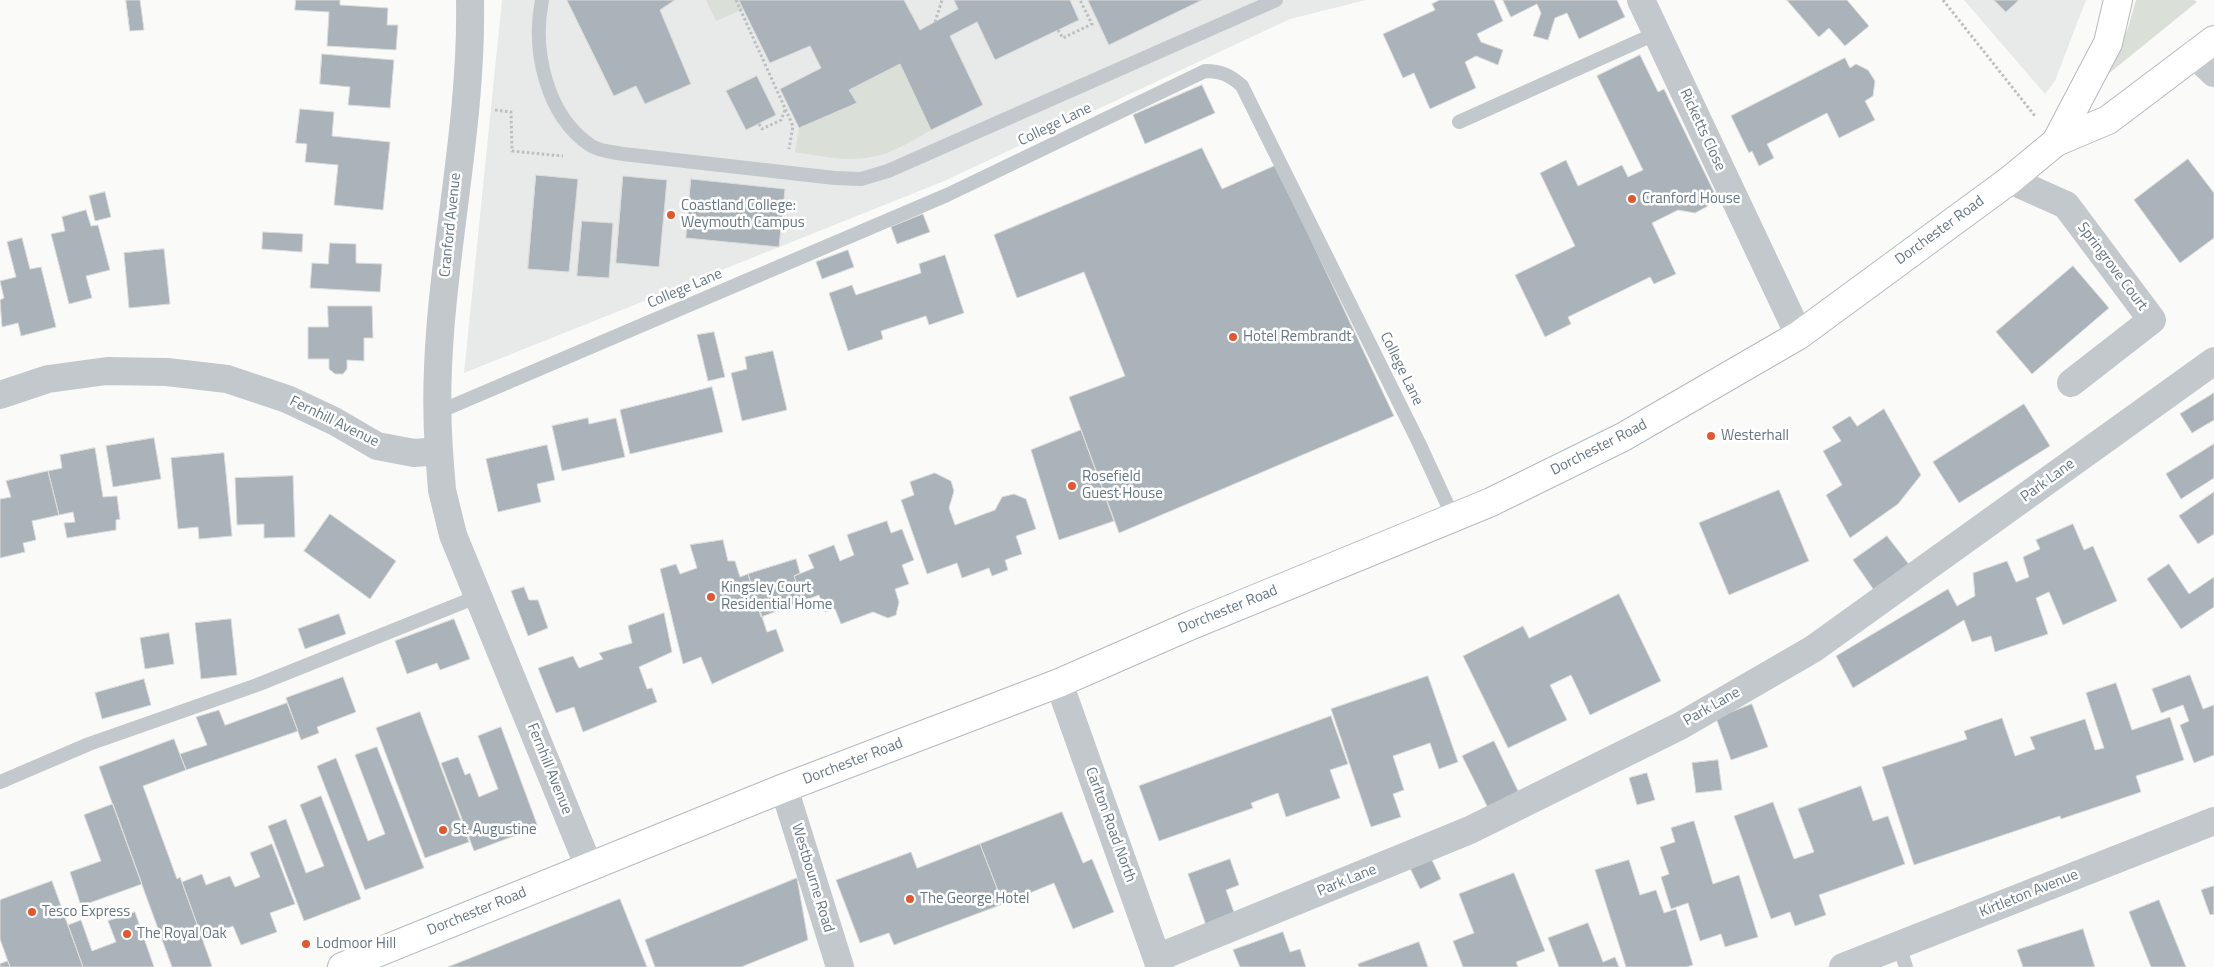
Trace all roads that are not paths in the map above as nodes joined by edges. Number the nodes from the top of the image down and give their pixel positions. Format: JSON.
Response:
{"nodes":[{"id":1,"x":470,"y":0,"type":"edge"},
{"id":2,"x":542,"y":0,"type":"edge"},
{"id":3,"x":1276,"y":0,"type":"edge"},
{"id":4,"x":1641,"y":0,"type":"edge"},
{"id":5,"x":2118,"y":0,"type":"edge"},
{"id":6,"x":1657,"y":33,"type":"junction"},
{"id":7,"x":2204,"y":47,"type":"edge"},
{"id":8,"x":2214,"y":73,"type":"edge"},
{"id":9,"x":1459,"y":122,"type":"dead end"},
{"id":10,"x":2056,"y":142,"type":"junction"},
{"id":11,"x":2010,"y":180,"type":"junction"},
{"id":12,"x":1799,"y":335,"type":"junction"},
{"id":13,"x":2214,"y":361,"type":"edge"},
{"id":14,"x":2071,"y":383,"type":"dead end"},
{"id":15,"x":0,"y":395,"type":"edge"},
{"id":16,"x":436,"y":413,"type":"junction"},
{"id":17,"x":439,"y":450,"type":"junction"},
{"id":18,"x":1454,"y":519,"type":"junction"},
{"id":19,"x":479,"y":596,"type":"junction"},
{"id":20,"x":1059,"y":683,"type":"junction"},
{"id":21,"x":0,"y":782,"type":"edge"},
{"id":22,"x":784,"y":788,"type":"junction"},
{"id":23,"x":2214,"y":820,"type":"edge"},
{"id":24,"x":589,"y":867,"type":"junction"},
{"id":25,"x":1902,"y":956,"type":"edge"},
{"id":26,"x":1159,"y":963,"type":"edge"},
{"id":27,"x":342,"y":967,"type":"edge"},
{"id":28,"x":840,"y":967,"type":"edge"},
{"id":29,"x":1843,"y":967,"type":"edge"}],
"edges":[{"from":1,"to":16,"type":"street","name":"Cranford Avenue"},
{"from":2,"to":3,"type":"lane"},
{"from":4,"to":6,"type":"street","name":"Ricketts Close"},
{"from":5,"to":10,"type":"main road","name":"Dorchester Road"},
{"from":6,"to":9,"type":"lane"},
{"from":6,"to":12,"type":"street","name":"Ricketts Close"},
{"from":7,"to":8,"type":"street"},
{"from":7,"to":10,"type":"main road","name":"Dorchester Road"},
{"from":10,"to":11,"type":"main road","name":"Dorchester Road"},
{"from":11,"to":12,"type":"main road","name":"Dorchester Road"},
{"from":11,"to":14,"type":"street","name":"Springrove Court"},
{"from":12,"to":18,"type":"main road","name":"Dorchester Road"},
{"from":13,"to":26,"type":"street","name":"Park Lane"},
{"from":15,"to":17,"type":"street","name":"Fernhill Avenue"},
{"from":16,"to":17,"type":"street","name":"Cranford Avenue"},
{"from":16,"to":18,"type":"lane","name":"College Lane"},
{"from":17,"to":19,"type":"street","name":"Fernhill Avenue"},
{"from":18,"to":20,"type":"main road","name":"Dorchester Road"},
{"from":19,"to":21,"type":"lane"},
{"from":19,"to":24,"type":"street","name":"Fernhill Avenue"},
{"from":20,"to":22,"type":"main road","name":"Dorchester Road"},
{"from":20,"to":26,"type":"street","name":"Carlton Road North"},
{"from":22,"to":24,"type":"main road","name":"Dorchester Road"},
{"from":22,"to":28,"type":"street","name":"Westbourne Road"},
{"from":23,"to":25,"type":"street","name":"Kirtleton Avenue"},
{"from":24,"to":27,"type":"main road","name":"Dorchester Road"},
{"from":25,"to":29,"type":"street","name":"Kirtleton Avenue"}]}
